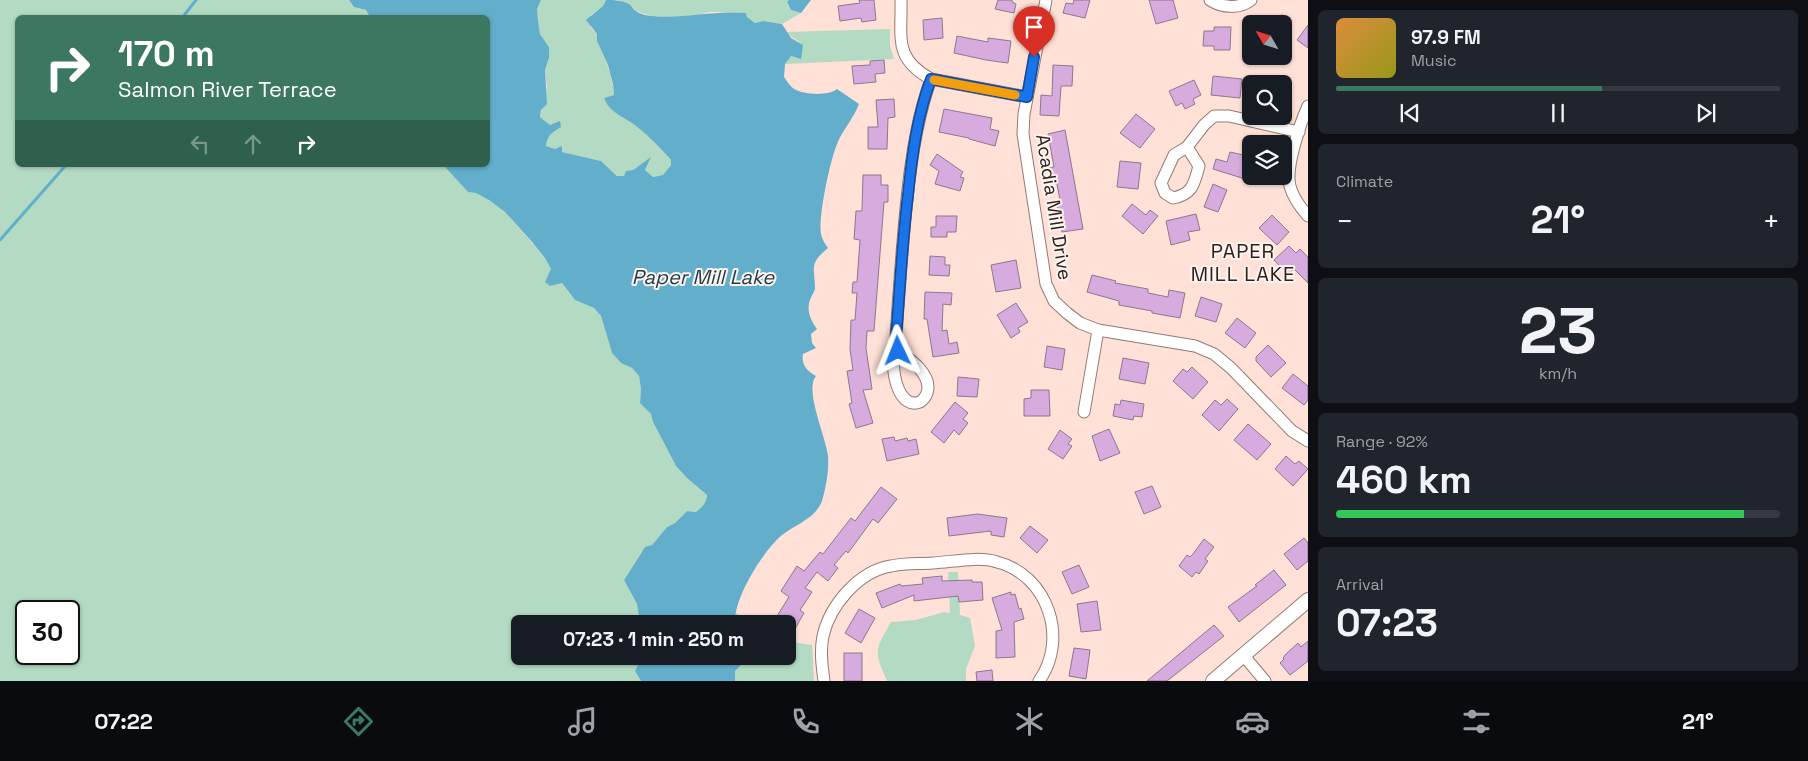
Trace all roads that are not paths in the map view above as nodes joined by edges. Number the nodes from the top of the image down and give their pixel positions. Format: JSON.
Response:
{"nodes":[{"id":1,"x":901,"y":0,"type":"edge"},
{"id":2,"x":1046,"y":0,"type":"edge"},
{"id":3,"x":1210,"y":0,"type":"edge"},
{"id":4,"x":1251,"y":0,"type":"edge"},
{"id":5,"x":931,"y":79,"type":"junction"},
{"id":6,"x":1027,"y":97,"type":"junction"},
{"id":7,"x":1308,"y":106,"type":"edge"},
{"id":8,"x":1298,"y":132,"type":"junction"},
{"id":9,"x":1187,"y":147,"type":"dead end"},
{"id":10,"x":1308,"y":216,"type":"edge"},
{"id":11,"x":1098,"y":330,"type":"junction"},
{"id":12,"x":898,"y":351,"type":"dead end"},
{"id":13,"x":1084,"y":412,"type":"dead end"},
{"id":14,"x":1308,"y":441,"type":"edge"},
{"id":15,"x":1308,"y":600,"type":"edge"},
{"id":16,"x":1244,"y":656,"type":"junction"},
{"id":17,"x":824,"y":681,"type":"edge"},
{"id":18,"x":1039,"y":681,"type":"edge"},
{"id":19,"x":1213,"y":681,"type":"edge"},
{"id":20,"x":1265,"y":681,"type":"edge"}],
"edges":[{"from":1,"to":5,"type":"street"},
{"from":2,"to":6,"type":"street","name":"Acadia Mill Drive"},
{"from":3,"to":4,"type":"street"},
{"from":5,"to":6,"type":"street"},
{"from":5,"to":12,"type":"street"},
{"from":6,"to":11,"type":"street","name":"Acadia Mill Drive"},
{"from":7,"to":8,"type":"street"},
{"from":8,"to":9,"type":"street"},
{"from":8,"to":10,"type":"street"},
{"from":11,"to":13,"type":"street"},
{"from":11,"to":14,"type":"street","name":"Acadia Mill Drive"},
{"from":15,"to":16,"type":"street"},
{"from":16,"to":19,"type":"street"},
{"from":16,"to":20,"type":"street"},
{"from":17,"to":18,"type":"street"}]}
